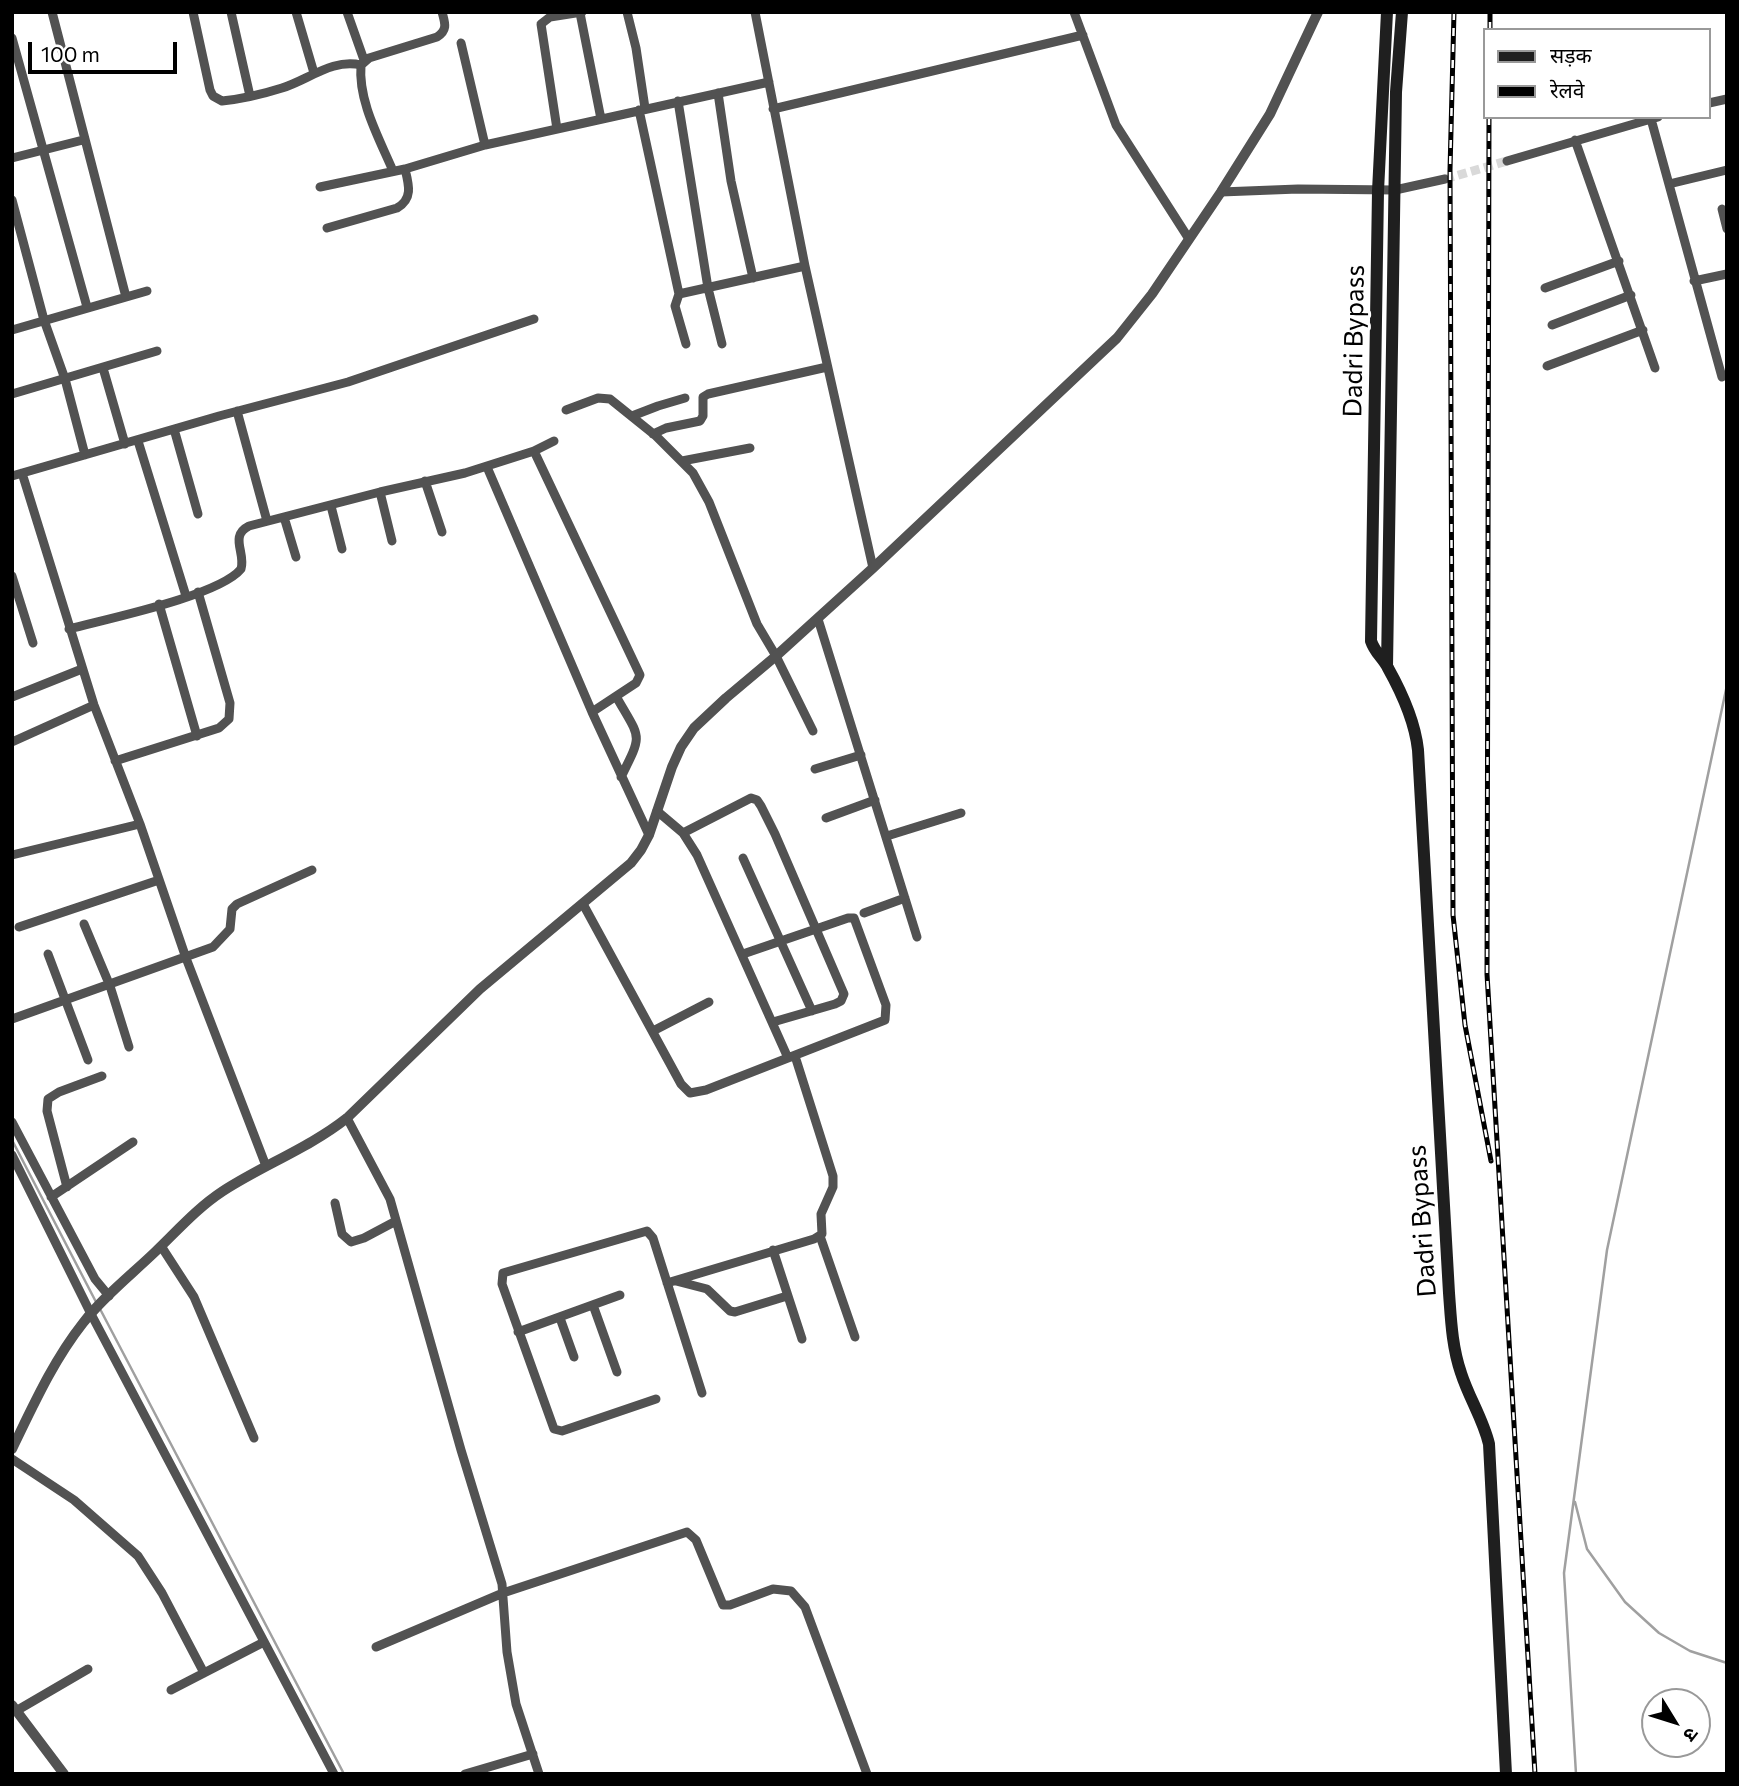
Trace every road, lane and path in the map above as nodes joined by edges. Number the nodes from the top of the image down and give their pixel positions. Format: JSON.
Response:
{"nodes":[{"id":1,"x":52,"y":12,"type":"edge"},
{"id":2,"x":193,"y":12,"type":"edge"},
{"id":3,"x":231,"y":12,"type":"edge"},
{"id":4,"x":296,"y":12,"type":"edge"},
{"id":5,"x":347,"y":12,"type":"edge"},
{"id":6,"x":442,"y":12,"type":"edge"},
{"id":7,"x":627,"y":12,"type":"edge"},
{"id":8,"x":755,"y":12,"type":"edge"},
{"id":9,"x":1074,"y":12,"type":"edge"},
{"id":10,"x":1318,"y":12,"type":"edge"},
{"id":11,"x":1387,"y":12,"type":"edge"},
{"id":12,"x":1402,"y":12,"type":"edge"},
{"id":13,"x":581,"y":13,"type":"edge"},
{"id":14,"x":1083,"y":35,"type":"junction"},
{"id":15,"x":12,"y":38,"type":"edge"},
{"id":16,"x":460,"y":43,"type":"dead end"},
{"id":17,"x":363,"y":62,"type":"junction"},
{"id":18,"x":314,"y":73,"type":"junction"},
{"id":19,"x":769,"y":82,"type":"junction"},
{"id":20,"x":718,"y":93,"type":"junction"},
{"id":21,"x":250,"y":96,"type":"junction"},
{"id":22,"x":678,"y":101,"type":"junction"},
{"id":23,"x":642,"y":109,"type":"junction"},
{"id":24,"x":773,"y":109,"type":"junction"},
{"id":25,"x":601,"y":119,"type":"junction"},
{"id":26,"x":1650,"y":119,"type":"edge"},
{"id":27,"x":1654,"y":119,"type":"edge"},
{"id":28,"x":557,"y":129,"type":"junction"},
{"id":29,"x":83,"y":140,"type":"junction"},
{"id":30,"x":1575,"y":140,"type":"junction"},
{"id":31,"x":485,"y":145,"type":"junction"},
{"id":32,"x":42,"y":150,"type":"junction"},
{"id":33,"x":12,"y":159,"type":"edge"},
{"id":34,"x":1507,"y":161,"type":"tunnel mouth"},
{"id":35,"x":405,"y":169,"type":"junction"},
{"id":36,"x":1727,"y":170,"type":"edge"},
{"id":37,"x":393,"y":171,"type":"junction"},
{"id":38,"x":1445,"y":179,"type":"tunnel mouth"},
{"id":39,"x":1669,"y":184,"type":"junction"},
{"id":40,"x":320,"y":187,"type":"dead end"},
{"id":41,"x":1395,"y":190,"type":"junction"},
{"id":42,"x":1378,"y":191,"type":"junction"},
{"id":43,"x":1222,"y":192,"type":"junction"},
{"id":44,"x":12,"y":200,"type":"edge"},
{"id":45,"x":1722,"y":209,"type":"dead end"},
{"id":46,"x":327,"y":228,"type":"dead end"},
{"id":47,"x":1727,"y":229,"type":"edge"},
{"id":48,"x":1189,"y":239,"type":"junction"},
{"id":49,"x":1619,"y":261,"type":"junction"},
{"id":50,"x":805,"y":265,"type":"junction"},
{"id":51,"x":1727,"y":274,"type":"edge"},
{"id":52,"x":753,"y":278,"type":"junction"},
{"id":53,"x":1694,"y":281,"type":"junction"},
{"id":54,"x":708,"y":288,"type":"junction"},
{"id":55,"x":1545,"y":288,"type":"dead end"},
{"id":56,"x":147,"y":291,"type":"dead end"},
{"id":57,"x":679,"y":294,"type":"junction"},
{"id":58,"x":1631,"y":295,"type":"junction"},
{"id":59,"x":126,"y":297,"type":"junction"},
{"id":60,"x":87,"y":307,"type":"junction"},
{"id":61,"x":534,"y":319,"type":"dead end"},
{"id":62,"x":44,"y":320,"type":"junction"},
{"id":63,"x":1552,"y":325,"type":"dead end"},
{"id":64,"x":12,"y":330,"type":"edge"},
{"id":65,"x":1643,"y":330,"type":"junction"},
{"id":66,"x":686,"y":344,"type":"dead end"},
{"id":67,"x":722,"y":344,"type":"dead end"},
{"id":68,"x":157,"y":351,"type":"dead end"},
{"id":69,"x":1547,"y":366,"type":"dead end"},
{"id":70,"x":827,"y":367,"type":"junction"},
{"id":71,"x":103,"y":368,"type":"junction"},
{"id":72,"x":1655,"y":368,"type":"dead end"},
{"id":73,"x":1722,"y":377,"type":"dead end"},
{"id":74,"x":65,"y":379,"type":"junction"},
{"id":75,"x":12,"y":394,"type":"edge"},
{"id":76,"x":685,"y":398,"type":"dead end"},
{"id":77,"x":566,"y":410,"type":"dead end"},
{"id":78,"x":237,"y":411,"type":"junction"},
{"id":79,"x":632,"y":416,"type":"junction"},
{"id":80,"x":174,"y":429,"type":"junction"},
{"id":81,"x":653,"y":434,"type":"junction"},
{"id":82,"x":138,"y":440,"type":"junction"},
{"id":83,"x":554,"y":441,"type":"dead end"},
{"id":84,"x":125,"y":444,"type":"junction"},
{"id":85,"x":750,"y":448,"type":"dead end"},
{"id":86,"x":534,"y":451,"type":"junction"},
{"id":87,"x":85,"y":455,"type":"junction"},
{"id":88,"x":682,"y":461,"type":"junction"},
{"id":89,"x":486,"y":467,"type":"junction"},
{"id":90,"x":17,"y":474,"type":"edge"},
{"id":91,"x":425,"y":481,"type":"junction"},
{"id":92,"x":380,"y":492,"type":"junction"},
{"id":93,"x":331,"y":506,"type":"junction"},
{"id":94,"x":198,"y":514,"type":"dead end"},
{"id":95,"x":284,"y":517,"type":"junction"},
{"id":96,"x":267,"y":521,"type":"junction"},
{"id":97,"x":442,"y":533,"type":"dead end"},
{"id":98,"x":392,"y":541,"type":"dead end"},
{"id":99,"x":342,"y":549,"type":"dead end"},
{"id":100,"x":296,"y":557,"type":"dead end"},
{"id":101,"x":873,"y":568,"type":"junction"},
{"id":102,"x":12,"y":576,"type":"edge"},
{"id":103,"x":198,"y":592,"type":"junction"},
{"id":104,"x":186,"y":596,"type":"junction"},
{"id":105,"x":159,"y":604,"type":"junction"},
{"id":106,"x":818,"y":619,"type":"junction"},
{"id":107,"x":69,"y":629,"type":"junction"},
{"id":108,"x":33,"y":643,"type":"dead end"},
{"id":109,"x":776,"y":656,"type":"junction"},
{"id":110,"x":1387,"y":666,"type":"junction"},
{"id":111,"x":82,"y":669,"type":"junction"},
{"id":112,"x":12,"y":697,"type":"edge"},
{"id":113,"x":617,"y":698,"type":"junction"},
{"id":114,"x":94,"y":705,"type":"junction"},
{"id":115,"x":592,"y":712,"type":"junction"},
{"id":116,"x":813,"y":731,"type":"dead end"},
{"id":117,"x":197,"y":736,"type":"junction"},
{"id":118,"x":12,"y":742,"type":"edge"},
{"id":119,"x":861,"y":755,"type":"junction"},
{"id":120,"x":116,"y":761,"type":"junction"},
{"id":121,"x":815,"y":769,"type":"dead end"},
{"id":122,"x":621,"y":776,"type":"junction"},
{"id":123,"x":875,"y":800,"type":"junction"},
{"id":124,"x":657,"y":811,"type":"junction"},
{"id":125,"x":961,"y":813,"type":"dead end"},
{"id":126,"x":825,"y":818,"type":"dead end"},
{"id":127,"x":140,"y":824,"type":"junction"},
{"id":128,"x":683,"y":833,"type":"junction"},
{"id":129,"x":649,"y":835,"type":"junction"},
{"id":130,"x":887,"y":836,"type":"junction"},
{"id":131,"x":12,"y":855,"type":"edge"},
{"id":132,"x":743,"y":858,"type":"dead end"},
{"id":133,"x":312,"y":870,"type":"dead end"},
{"id":134,"x":159,"y":880,"type":"junction"},
{"id":135,"x":905,"y":898,"type":"junction"},
{"id":136,"x":583,"y":904,"type":"junction"},
{"id":137,"x":864,"y":913,"type":"dead end"},
{"id":138,"x":84,"y":924,"type":"dead end"},
{"id":139,"x":19,"y":928,"type":"dead end"},
{"id":140,"x":817,"y":928,"type":"junction"},
{"id":141,"x":917,"y":937,"type":"dead end"},
{"id":142,"x":779,"y":941,"type":"junction"},
{"id":143,"x":47,"y":954,"type":"dead end"},
{"id":144,"x":743,"y":954,"type":"junction"},
{"id":145,"x":186,"y":958,"type":"junction"},
{"id":146,"x":110,"y":986,"type":"junction"},
{"id":147,"x":64,"y":1000,"type":"junction"},
{"id":148,"x":709,"y":1002,"type":"dead end"},
{"id":149,"x":812,"y":1011,"type":"junction"},
{"id":150,"x":12,"y":1019,"type":"edge"},
{"id":151,"x":773,"y":1021,"type":"junction"},
{"id":152,"x":653,"y":1031,"type":"junction"},
{"id":153,"x":130,"y":1047,"type":"dead end"},
{"id":154,"x":792,"y":1057,"type":"junction"},
{"id":155,"x":88,"y":1060,"type":"dead end"},
{"id":156,"x":102,"y":1076,"type":"dead end"},
{"id":157,"x":347,"y":1118,"type":"junction"},
{"id":158,"x":12,"y":1122,"type":"edge"},
{"id":159,"x":133,"y":1142,"type":"dead end"},
{"id":160,"x":12,"y":1155,"type":"edge"},
{"id":161,"x":266,"y":1166,"type":"junction"},
{"id":162,"x":67,"y":1187,"type":"junction"},
{"id":163,"x":51,"y":1198,"type":"junction"},
{"id":164,"x":335,"y":1203,"type":"dead end"},
{"id":165,"x":396,"y":1221,"type":"junction"},
{"id":166,"x":820,"y":1236,"type":"junction"},
{"id":167,"x":161,"y":1246,"type":"junction"},
{"id":168,"x":773,"y":1250,"type":"junction"},
{"id":169,"x":669,"y":1282,"type":"junction"},
{"id":170,"x":620,"y":1295,"type":"dead end"},
{"id":171,"x":787,"y":1296,"type":"junction"},
{"id":172,"x":107,"y":1298,"type":"junction"},
{"id":173,"x":593,"y":1305,"type":"junction"},
{"id":174,"x":94,"y":1311,"type":"junction"},
{"id":175,"x":559,"y":1318,"type":"junction"},
{"id":176,"x":518,"y":1332,"type":"junction"},
{"id":177,"x":855,"y":1337,"type":"dead end"},
{"id":178,"x":802,"y":1339,"type":"dead end"},
{"id":179,"x":574,"y":1357,"type":"dead end"},
{"id":180,"x":617,"y":1372,"type":"dead end"},
{"id":181,"x":702,"y":1393,"type":"dead end"},
{"id":182,"x":656,"y":1399,"type":"dead end"},
{"id":183,"x":254,"y":1438,"type":"dead end"},
{"id":184,"x":14,"y":1441,"type":"edge"},
{"id":185,"x":12,"y":1459,"type":"edge"},
{"id":186,"x":503,"y":1593,"type":"junction"},
{"id":187,"x":264,"y":1642,"type":"junction"},
{"id":188,"x":376,"y":1647,"type":"dead end"},
{"id":189,"x":88,"y":1669,"type":"dead end"},
{"id":190,"x":204,"y":1673,"type":"junction"},
{"id":191,"x":171,"y":1690,"type":"dead end"},
{"id":192,"x":14,"y":1708,"type":"edge"},
{"id":193,"x":533,"y":1754,"type":"junction"},
{"id":194,"x":64,"y":1774,"type":"edge"},
{"id":195,"x":334,"y":1774,"type":"edge"},
{"id":196,"x":465,"y":1774,"type":"edge"},
{"id":197,"x":539,"y":1774,"type":"edge"},
{"id":198,"x":867,"y":1774,"type":"edge"},
{"id":199,"x":1506,"y":1774,"type":"edge"}],
"edges":[{"from":1,"to":29,"type":"street"},
{"from":2,"to":21,"type":"street"},
{"from":3,"to":21,"type":"street"},
{"from":4,"to":18,"type":"street"},
{"from":5,"to":17,"type":"street"},
{"from":6,"to":17,"type":"street"},
{"from":7,"to":23,"type":"street"},
{"from":8,"to":19,"type":"street"},
{"from":9,"to":14,"type":"street"},
{"from":10,"to":43,"type":"street"},
{"from":11,"to":42,"type":"main road","name":"Dadri Bypass"},
{"from":12,"to":41,"type":"main road","name":"Dadri Bypass"},
{"from":13,"to":25,"type":"street"},
{"from":13,"to":28,"type":"street"},
{"from":14,"to":24,"type":"street"},
{"from":14,"to":48,"type":"street"},
{"from":15,"to":32,"type":"street"},
{"from":16,"to":31,"type":"street"},
{"from":17,"to":18,"type":"street"},
{"from":17,"to":37,"type":"street"},
{"from":18,"to":21,"type":"street"},
{"from":19,"to":20,"type":"street"},
{"from":19,"to":24,"type":"street"},
{"from":20,"to":22,"type":"street"},
{"from":20,"to":52,"type":"street"},
{"from":22,"to":23,"type":"street"},
{"from":22,"to":54,"type":"street"},
{"from":23,"to":25,"type":"street"},
{"from":23,"to":57,"type":"street"},
{"from":24,"to":50,"type":"street"},
{"from":25,"to":28,"type":"street"},
{"from":26,"to":30,"type":"street"},
{"from":27,"to":39,"type":"street"},
{"from":28,"to":31,"type":"street"},
{"from":29,"to":32,"type":"street"},
{"from":29,"to":59,"type":"street"},
{"from":30,"to":34,"type":"street"},
{"from":30,"to":49,"type":"street"},
{"from":31,"to":35,"type":"street"},
{"from":32,"to":33,"type":"street"},
{"from":32,"to":60,"type":"street"},
{"from":35,"to":37,"type":"street"},
{"from":35,"to":46,"type":"street"},
{"from":36,"to":39,"type":"street"},
{"from":37,"to":40,"type":"street"},
{"from":38,"to":41,"type":"street"},
{"from":39,"to":53,"type":"street"},
{"from":41,"to":42,"type":"street"},
{"from":41,"to":110,"type":"main road","name":"Dadri Bypass"},
{"from":42,"to":43,"type":"street"},
{"from":42,"to":110,"type":"main road","name":"Dadri Bypass"},
{"from":43,"to":48,"type":"street"},
{"from":44,"to":62,"type":"street"},
{"from":45,"to":47,"type":"street"},
{"from":48,"to":101,"type":"street"},
{"from":49,"to":55,"type":"street"},
{"from":49,"to":58,"type":"street"},
{"from":50,"to":52,"type":"street"},
{"from":50,"to":70,"type":"street"},
{"from":51,"to":53,"type":"street"},
{"from":52,"to":54,"type":"street"},
{"from":53,"to":73,"type":"street"},
{"from":54,"to":57,"type":"street"},
{"from":54,"to":67,"type":"street"},
{"from":56,"to":59,"type":"street"},
{"from":57,"to":66,"type":"street"},
{"from":58,"to":63,"type":"street"},
{"from":58,"to":65,"type":"street"},
{"from":59,"to":60,"type":"street"},
{"from":60,"to":62,"type":"street"},
{"from":61,"to":78,"type":"street"},
{"from":62,"to":64,"type":"street"},
{"from":62,"to":74,"type":"street"},
{"from":65,"to":69,"type":"street"},
{"from":65,"to":72,"type":"street"},
{"from":68,"to":71,"type":"street"},
{"from":70,"to":81,"type":"street"},
{"from":70,"to":101,"type":"street"},
{"from":71,"to":74,"type":"street"},
{"from":71,"to":84,"type":"street"},
{"from":74,"to":75,"type":"street"},
{"from":74,"to":87,"type":"street"},
{"from":76,"to":79,"type":"street"},
{"from":77,"to":79,"type":"street"},
{"from":78,"to":80,"type":"street"},
{"from":78,"to":96,"type":"street"},
{"from":79,"to":81,"type":"street"},
{"from":80,"to":82,"type":"street"},
{"from":80,"to":94,"type":"street"},
{"from":81,"to":88,"type":"street"},
{"from":82,"to":84,"type":"street"},
{"from":82,"to":104,"type":"street"},
{"from":83,"to":86,"type":"street"},
{"from":84,"to":87,"type":"street"},
{"from":85,"to":88,"type":"street"},
{"from":86,"to":89,"type":"street"},
{"from":86,"to":113,"type":"street"},
{"from":87,"to":90,"type":"street"},
{"from":88,"to":109,"type":"street"},
{"from":89,"to":91,"type":"street"},
{"from":89,"to":115,"type":"street"},
{"from":90,"to":107,"type":"street"},
{"from":91,"to":92,"type":"street"},
{"from":91,"to":97,"type":"street"},
{"from":92,"to":93,"type":"street"},
{"from":92,"to":98,"type":"street"},
{"from":93,"to":95,"type":"street"},
{"from":93,"to":99,"type":"street"},
{"from":95,"to":96,"type":"street"},
{"from":95,"to":100,"type":"street"},
{"from":96,"to":103,"type":"street"},
{"from":101,"to":106,"type":"street"},
{"from":102,"to":108,"type":"street"},
{"from":103,"to":104,"type":"street"},
{"from":103,"to":117,"type":"street"},
{"from":104,"to":105,"type":"street"},
{"from":105,"to":107,"type":"street"},
{"from":105,"to":117,"type":"street"},
{"from":106,"to":109,"type":"street"},
{"from":106,"to":119,"type":"street"},
{"from":107,"to":111,"type":"street"},
{"from":109,"to":116,"type":"street"},
{"from":109,"to":124,"type":"street"},
{"from":110,"to":199,"type":"main road","name":"Dadri Bypass"},
{"from":111,"to":112,"type":"street"},
{"from":111,"to":114,"type":"street"},
{"from":113,"to":115,"type":"street"},
{"from":113,"to":122,"type":"street"},
{"from":114,"to":118,"type":"street"},
{"from":114,"to":120,"type":"street"},
{"from":115,"to":122,"type":"street"},
{"from":117,"to":120,"type":"street"},
{"from":119,"to":121,"type":"street"},
{"from":119,"to":123,"type":"street"},
{"from":120,"to":127,"type":"street"},
{"from":122,"to":129,"type":"street"},
{"from":123,"to":126,"type":"street"},
{"from":123,"to":130,"type":"street"},
{"from":124,"to":128,"type":"street"},
{"from":124,"to":129,"type":"street"},
{"from":125,"to":130,"type":"street"},
{"from":127,"to":131,"type":"street"},
{"from":127,"to":134,"type":"street"},
{"from":128,"to":140,"type":"street"},
{"from":128,"to":144,"type":"street"},
{"from":129,"to":136,"type":"street"},
{"from":130,"to":135,"type":"street"},
{"from":132,"to":142,"type":"street"},
{"from":133,"to":145,"type":"street"},
{"from":134,"to":139,"type":"street"},
{"from":134,"to":145,"type":"street"},
{"from":135,"to":137,"type":"street"},
{"from":135,"to":141,"type":"street"},
{"from":136,"to":152,"type":"street"},
{"from":136,"to":157,"type":"street"},
{"from":138,"to":146,"type":"street"},
{"from":140,"to":142,"type":"street"},
{"from":140,"to":149,"type":"street"},
{"from":140,"to":154,"type":"street"},
{"from":142,"to":144,"type":"street"},
{"from":142,"to":149,"type":"street"},
{"from":143,"to":147,"type":"street"},
{"from":144,"to":151,"type":"street"},
{"from":145,"to":146,"type":"street"},
{"from":145,"to":161,"type":"street"},
{"from":146,"to":147,"type":"street"},
{"from":146,"to":153,"type":"street"},
{"from":147,"to":150,"type":"street"},
{"from":147,"to":155,"type":"street"},
{"from":148,"to":152,"type":"street"},
{"from":149,"to":151,"type":"street"},
{"from":151,"to":154,"type":"street"},
{"from":152,"to":154,"type":"street"},
{"from":154,"to":166,"type":"street"},
{"from":156,"to":162,"type":"street"},
{"from":157,"to":161,"type":"street"},
{"from":157,"to":165,"type":"street"},
{"from":158,"to":163,"type":"street"},
{"from":159,"to":162,"type":"street"},
{"from":160,"to":174,"type":"street"},
{"from":161,"to":167,"type":"street"},
{"from":162,"to":163,"type":"street"},
{"from":163,"to":172,"type":"street"},
{"from":164,"to":165,"type":"street"},
{"from":165,"to":186,"type":"street"},
{"from":166,"to":168,"type":"street"},
{"from":166,"to":177,"type":"street"},
{"from":167,"to":172,"type":"street"},
{"from":167,"to":183,"type":"street"},
{"from":168,"to":169,"type":"street"},
{"from":168,"to":171,"type":"street"},
{"from":169,"to":171,"type":"street"},
{"from":169,"to":176,"type":"street"},
{"from":169,"to":181,"type":"street"},
{"from":170,"to":173,"type":"street"},
{"from":171,"to":178,"type":"street"},
{"from":172,"to":174,"type":"street"},
{"from":173,"to":175,"type":"street"},
{"from":173,"to":180,"type":"street"},
{"from":174,"to":184,"type":"street"},
{"from":174,"to":187,"type":"street"},
{"from":175,"to":176,"type":"street"},
{"from":175,"to":179,"type":"street"},
{"from":176,"to":182,"type":"street"},
{"from":185,"to":190,"type":"street"},
{"from":186,"to":188,"type":"street"},
{"from":186,"to":193,"type":"street"},
{"from":186,"to":198,"type":"street"},
{"from":187,"to":190,"type":"street"},
{"from":187,"to":195,"type":"street"},
{"from":189,"to":192,"type":"street"},
{"from":190,"to":191,"type":"street"},
{"from":192,"to":194,"type":"street"},
{"from":193,"to":196,"type":"street"},
{"from":193,"to":197,"type":"street"}]}
